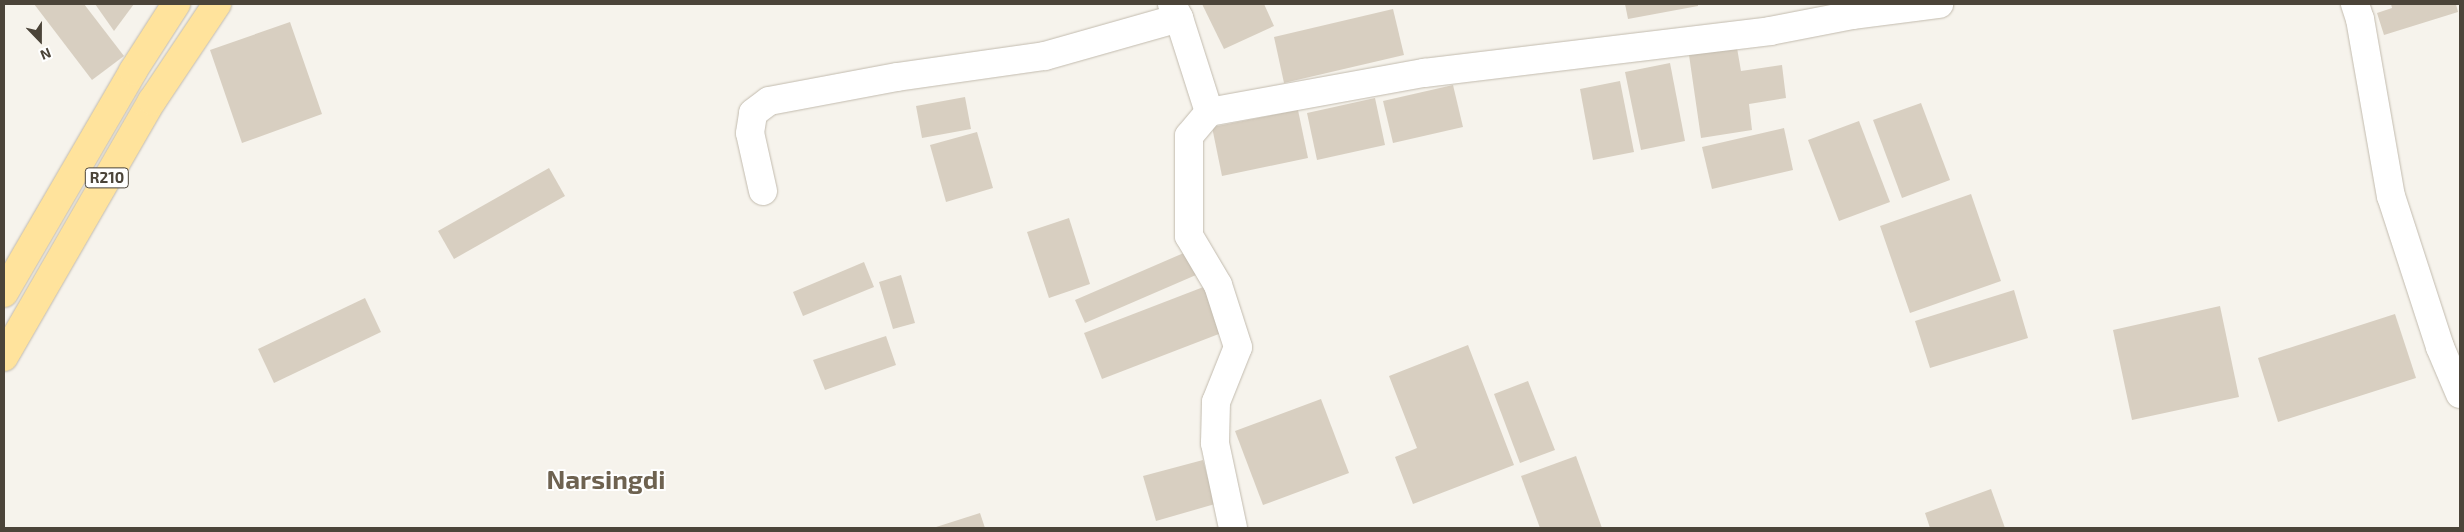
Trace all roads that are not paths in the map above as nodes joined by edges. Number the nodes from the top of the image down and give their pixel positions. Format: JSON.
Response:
{"nodes":[{"id":1,"x":176,"y":4,"type":"edge"},
{"id":2,"x":217,"y":4,"type":"edge"},
{"id":3,"x":1939,"y":4,"type":"edge"},
{"id":4,"x":2355,"y":4,"type":"edge"},
{"id":5,"x":1175,"y":11,"type":"edge"},
{"id":6,"x":1209,"y":112,"type":"junction"},
{"id":7,"x":763,"y":192,"type":"dead end"},
{"id":8,"x":4,"y":293,"type":"edge"},
{"id":9,"x":4,"y":356,"type":"edge"},
{"id":10,"x":2460,"y":394,"type":"edge"},
{"id":11,"x":1233,"y":528,"type":"edge"}],
"edges":[{"from":1,"to":8,"type":"main road","number":"R210"},
{"from":2,"to":9,"type":"main road","number":"R210"},
{"from":3,"to":6,"type":"street"},
{"from":4,"to":10,"type":"street"},
{"from":5,"to":6,"type":"street"},
{"from":5,"to":7,"type":"street"},
{"from":6,"to":11,"type":"street"}]}
